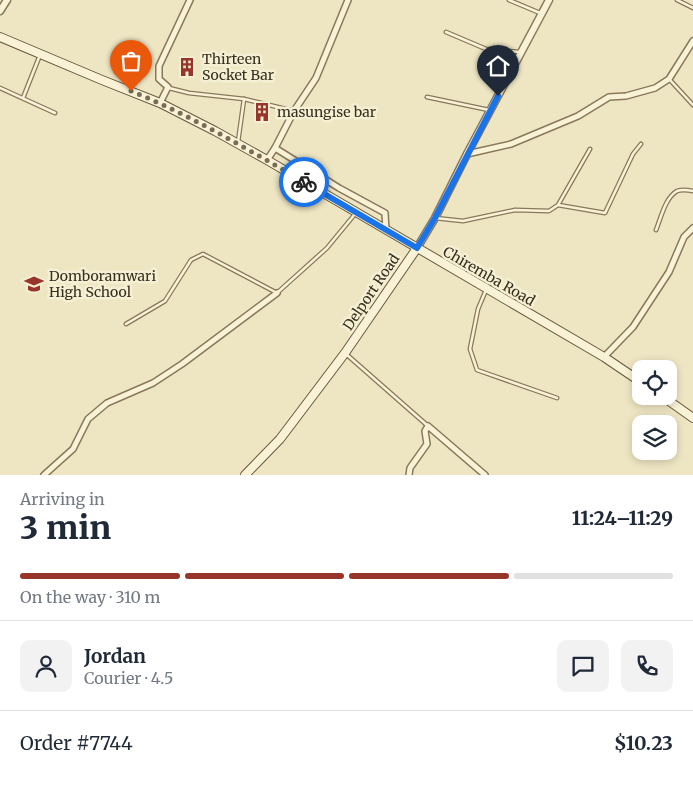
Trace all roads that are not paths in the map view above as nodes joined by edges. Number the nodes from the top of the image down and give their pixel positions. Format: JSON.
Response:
{"nodes":[{"id":1,"x":7,"y":0,"type":"edge"},
{"id":2,"x":190,"y":0,"type":"edge"},
{"id":3,"x":348,"y":0,"type":"edge"},
{"id":4,"x":509,"y":0,"type":"edge"},
{"id":5,"x":549,"y":0,"type":"edge"},
{"id":6,"x":677,"y":0,"type":"edge"},
{"id":7,"x":693,"y":8,"type":"edge"},
{"id":8,"x":0,"y":11,"type":"edge"},
{"id":9,"x":541,"y":14,"type":"junction"},
{"id":10,"x":446,"y":32,"type":"dead end"},
{"id":11,"x":0,"y":36,"type":"edge"},
{"id":12,"x":693,"y":41,"type":"edge"},
{"id":13,"x":521,"y":52,"type":"junction"},
{"id":14,"x":40,"y":54,"type":"junction"},
{"id":15,"x":669,"y":79,"type":"junction"},
{"id":16,"x":168,"y":87,"type":"junction"},
{"id":17,"x":0,"y":88,"type":"edge"},
{"id":18,"x":427,"y":97,"type":"dead end"},
{"id":19,"x":22,"y":98,"type":"junction"},
{"id":20,"x":244,"y":99,"type":"junction"},
{"id":21,"x":160,"y":103,"type":"junction"},
{"id":22,"x":693,"y":105,"type":"edge"},
{"id":23,"x":490,"y":110,"type":"junction"},
{"id":24,"x":294,"y":111,"type":"junction"},
{"id":25,"x":55,"y":113,"type":"dead end"},
{"id":26,"x":238,"y":143,"type":"junction"},
{"id":27,"x":641,"y":144,"type":"dead end"},
{"id":28,"x":275,"y":148,"type":"junction"},
{"id":29,"x":590,"y":149,"type":"dead end"},
{"id":30,"x":467,"y":154,"type":"junction"},
{"id":31,"x":267,"y":160,"type":"junction"},
{"id":32,"x":693,"y":191,"type":"edge"},
{"id":33,"x":558,"y":205,"type":"junction"},
{"id":34,"x":356,"y":213,"type":"junction"},
{"id":35,"x":435,"y":218,"type":"junction"},
{"id":36,"x":693,"y":228,"type":"edge"},
{"id":37,"x":386,"y":230,"type":"junction"},
{"id":38,"x":656,"y":230,"type":"dead end"},
{"id":39,"x":417,"y":248,"type":"junction"},
{"id":40,"x":487,"y":288,"type":"junction"},
{"id":41,"x":277,"y":294,"type":"junction"},
{"id":42,"x":126,"y":324,"type":"dead end"},
{"id":43,"x":345,"y":353,"type":"junction"},
{"id":44,"x":604,"y":357,"type":"junction"},
{"id":45,"x":632,"y":376,"type":"edge"},
{"id":46,"x":557,"y":398,"type":"dead end"},
{"id":47,"x":675,"y":405,"type":"edge"},
{"id":48,"x":693,"y":418,"type":"edge"},
{"id":49,"x":428,"y":426,"type":"junction"},
{"id":50,"x":44,"y":475,"type":"edge"},
{"id":51,"x":246,"y":475,"type":"edge"},
{"id":52,"x":409,"y":475,"type":"edge"},
{"id":53,"x":485,"y":475,"type":"edge"}],
"edges":[{"from":1,"to":8,"type":"street"},
{"from":2,"to":16,"type":"street"},
{"from":3,"to":24,"type":"street"},
{"from":4,"to":9,"type":"lane"},
{"from":5,"to":9,"type":"street","name":"Delport Road"},
{"from":6,"to":7,"type":"lane"},
{"from":9,"to":13,"type":"street","name":"Delport Road"},
{"from":10,"to":13,"type":"lane"},
{"from":11,"to":14,"type":"main road","name":"Chiremba Road"},
{"from":12,"to":15,"type":"street"},
{"from":13,"to":23,"type":"street","name":"Delport Road"},
{"from":14,"to":19,"type":"lane"},
{"from":14,"to":21,"type":"main road","name":"Chiremba Road"},
{"from":15,"to":22,"type":"lane"},
{"from":15,"to":30,"type":"street"},
{"from":16,"to":20,"type":"lane"},
{"from":16,"to":21,"type":"street"},
{"from":17,"to":19,"type":"lane"},
{"from":18,"to":23,"type":"lane"},
{"from":19,"to":25,"type":"lane"},
{"from":20,"to":24,"type":"lane"},
{"from":20,"to":26,"type":"lane"},
{"from":21,"to":26,"type":"main road","name":"Chiremba Road"},
{"from":23,"to":30,"type":"street","name":"Delport Road"},
{"from":24,"to":28,"type":"street"},
{"from":26,"to":31,"type":"main road","name":"Chiremba Road"},
{"from":27,"to":33,"type":"lane"},
{"from":28,"to":31,"type":"street"},
{"from":28,"to":37,"type":"street"},
{"from":29,"to":33,"type":"lane"},
{"from":30,"to":35,"type":"street","name":"Delport Road"},
{"from":31,"to":34,"type":"main road","name":"Chiremba Road"},
{"from":32,"to":38,"type":"lane"},
{"from":33,"to":35,"type":"lane"},
{"from":34,"to":37,"type":"main road","name":"Chiremba Road"},
{"from":34,"to":41,"type":"lane"},
{"from":35,"to":39,"type":"street","name":"Delport Road"},
{"from":36,"to":44,"type":"street"},
{"from":37,"to":39,"type":"main road","name":"Chiremba Road"},
{"from":39,"to":40,"type":"main road","name":"Chiremba Road"},
{"from":39,"to":43,"type":"main road","name":"Delport Road"},
{"from":40,"to":44,"type":"main road","name":"Chiremba Road"},
{"from":40,"to":46,"type":"lane"},
{"from":41,"to":42,"type":"lane"},
{"from":41,"to":50,"type":"street"},
{"from":43,"to":49,"type":"lane"},
{"from":43,"to":51,"type":"main road","name":"Delport Road"},
{"from":44,"to":45,"type":"main road","name":"Chiremba Road"},
{"from":47,"to":48,"type":"main road"},
{"from":49,"to":52,"type":"street"},
{"from":49,"to":53,"type":"street"}]}
